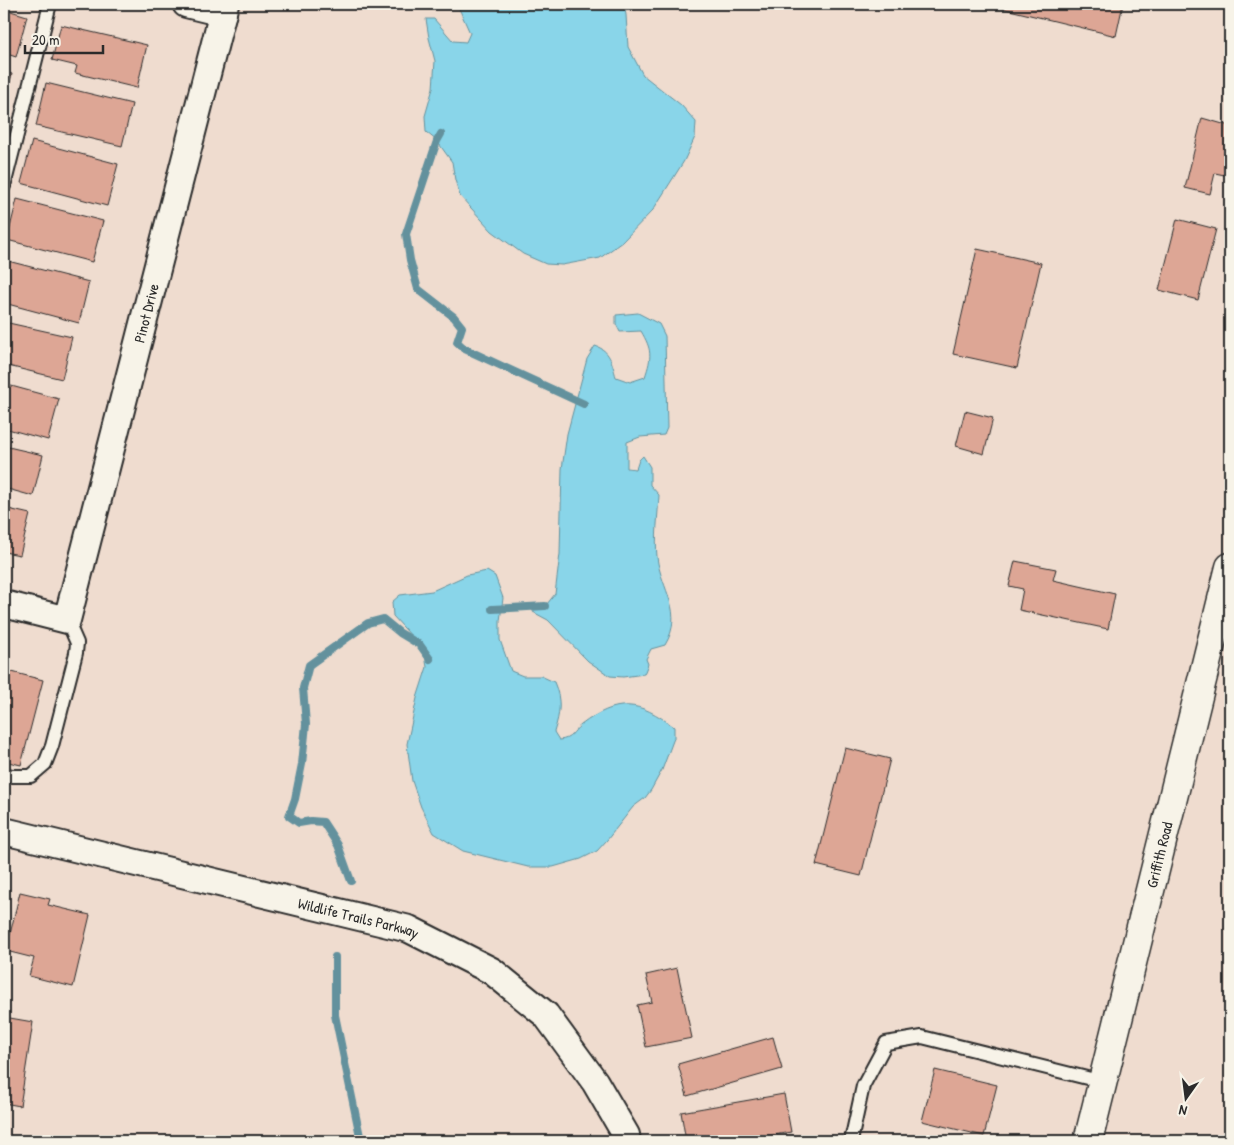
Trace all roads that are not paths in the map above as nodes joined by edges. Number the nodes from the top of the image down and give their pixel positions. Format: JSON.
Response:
{"nodes":[{"id":1,"x":50,"y":4,"type":"edge"},
{"id":2,"x":186,"y":4,"type":"edge"},
{"id":3,"x":224,"y":8,"type":"edge"},
{"id":4,"x":4,"y":186,"type":"edge"},
{"id":5,"x":1230,"y":567,"type":"edge"},
{"id":6,"x":4,"y":604,"type":"edge"},
{"id":7,"x":67,"y":620,"type":"junction"},
{"id":8,"x":4,"y":774,"type":"edge"},
{"id":9,"x":4,"y":831,"type":"edge"},
{"id":10,"x":1103,"y":1082,"type":"junction"},
{"id":11,"x":627,"y":1141,"type":"edge"},
{"id":12,"x":851,"y":1141,"type":"edge"},
{"id":13,"x":1088,"y":1141,"type":"edge"}],
"edges":[{"from":1,"to":4,"type":"lane"},
{"from":2,"to":3,"type":"street"},
{"from":3,"to":7,"type":"street","name":"Pinot Drive"},
{"from":5,"to":10,"type":"street","name":"Griffith Road"},
{"from":6,"to":7,"type":"street"},
{"from":7,"to":8,"type":"lane"},
{"from":9,"to":11,"type":"street","name":"Wildlife Trails Parkway"},
{"from":10,"to":12,"type":"lane"},
{"from":10,"to":13,"type":"street","name":"Griffith Road"}]}
